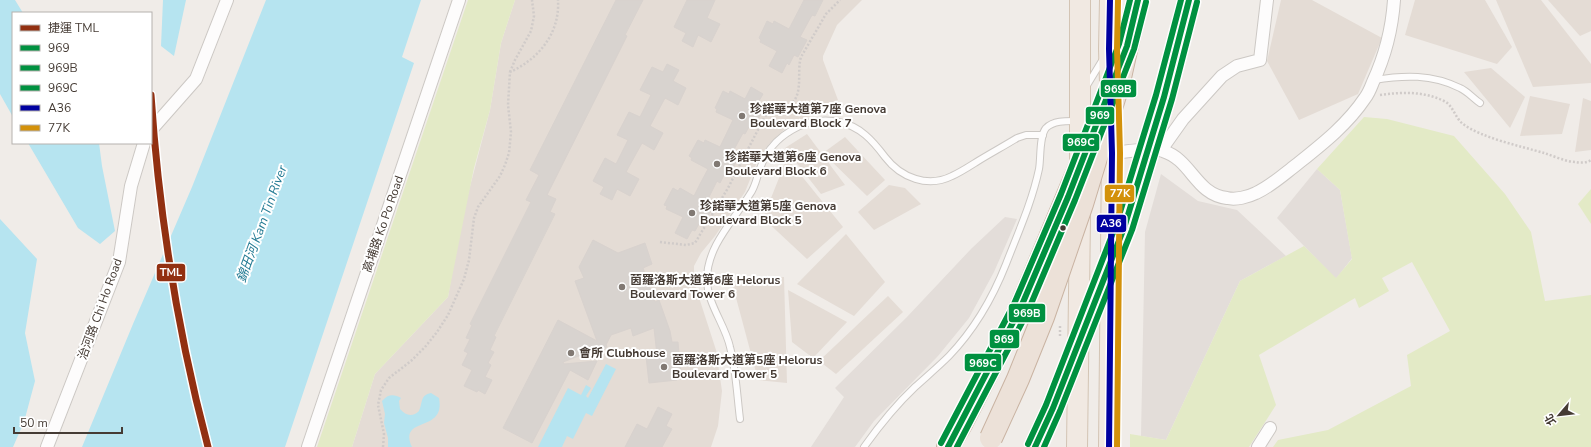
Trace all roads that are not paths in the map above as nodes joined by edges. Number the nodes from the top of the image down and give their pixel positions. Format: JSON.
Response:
{"nodes":[{"id":1,"x":227,"y":0,"type":"edge"},
{"id":2,"x":459,"y":0,"type":"edge"},
{"id":3,"x":1080,"y":0,"type":"edge"},
{"id":4,"x":1110,"y":0,"type":"edge"},
{"id":5,"x":1138,"y":0,"type":"edge"},
{"id":6,"x":1189,"y":0,"type":"edge"},
{"id":7,"x":1267,"y":0,"type":"edge"},
{"id":8,"x":1394,"y":0,"type":"edge"},
{"id":9,"x":1118,"y":48,"type":"junction"},
{"id":10,"x":1374,"y":80,"type":"junction"},
{"id":11,"x":1081,"y":95,"type":"junction"},
{"id":12,"x":1480,"y":103,"type":"dead end"},
{"id":13,"x":1080,"y":121,"type":"junction"},
{"id":14,"x":152,"y":129,"type":"edge"},
{"id":15,"x":1043,"y":134,"type":"junction"},
{"id":16,"x":144,"y":144,"type":"edge"},
{"id":17,"x":1161,"y":150,"type":"junction"},
{"id":18,"x":1112,"y":152,"type":"junction"},
{"id":19,"x":740,"y":419,"type":"dead end"},
{"id":20,"x":1270,"y":428,"type":"dead end"},
{"id":21,"x":989,"y":443,"type":"edge"},
{"id":22,"x":47,"y":447,"type":"edge"},
{"id":23,"x":308,"y":447,"type":"edge"},
{"id":24,"x":864,"y":447,"type":"edge"},
{"id":25,"x":948,"y":447,"type":"edge"},
{"id":26,"x":1035,"y":447,"type":"edge"},
{"id":27,"x":1077,"y":447,"type":"edge"},
{"id":28,"x":1109,"y":447,"type":"edge"},
{"id":29,"x":1258,"y":447,"type":"edge"}],
"edges":[{"from":1,"to":14,"type":"street"},
{"from":2,"to":23,"type":"street","name":"高埔路 Ko Po Road"},
{"from":3,"to":11,"type":"main road"},
{"from":4,"to":9,"type":"main road"},
{"from":5,"to":9,"type":"highway"},
{"from":6,"to":26,"type":"highway","bridge":true},
{"from":7,"to":17,"type":"street"},
{"from":8,"to":10,"type":"street"},
{"from":9,"to":11,"type":"lane"},
{"from":9,"to":18,"type":"main road"},
{"from":9,"to":21,"type":"highway","bridge":true},
{"from":9,"to":25,"type":"highway","bridge":true},
{"from":10,"to":12,"type":"lane"},
{"from":10,"to":17,"type":"street"},
{"from":11,"to":13,"type":"main road"},
{"from":13,"to":15,"type":"lane"},
{"from":13,"to":27,"type":"main road"},
{"from":15,"to":19,"type":"lane"},
{"from":15,"to":24,"type":"lane"},
{"from":16,"to":22,"type":"street","name":"治河路 Chi Ho Road"},
{"from":17,"to":18,"type":"street"},
{"from":18,"to":28,"type":"main road"},
{"from":20,"to":29,"type":"street"}]}
